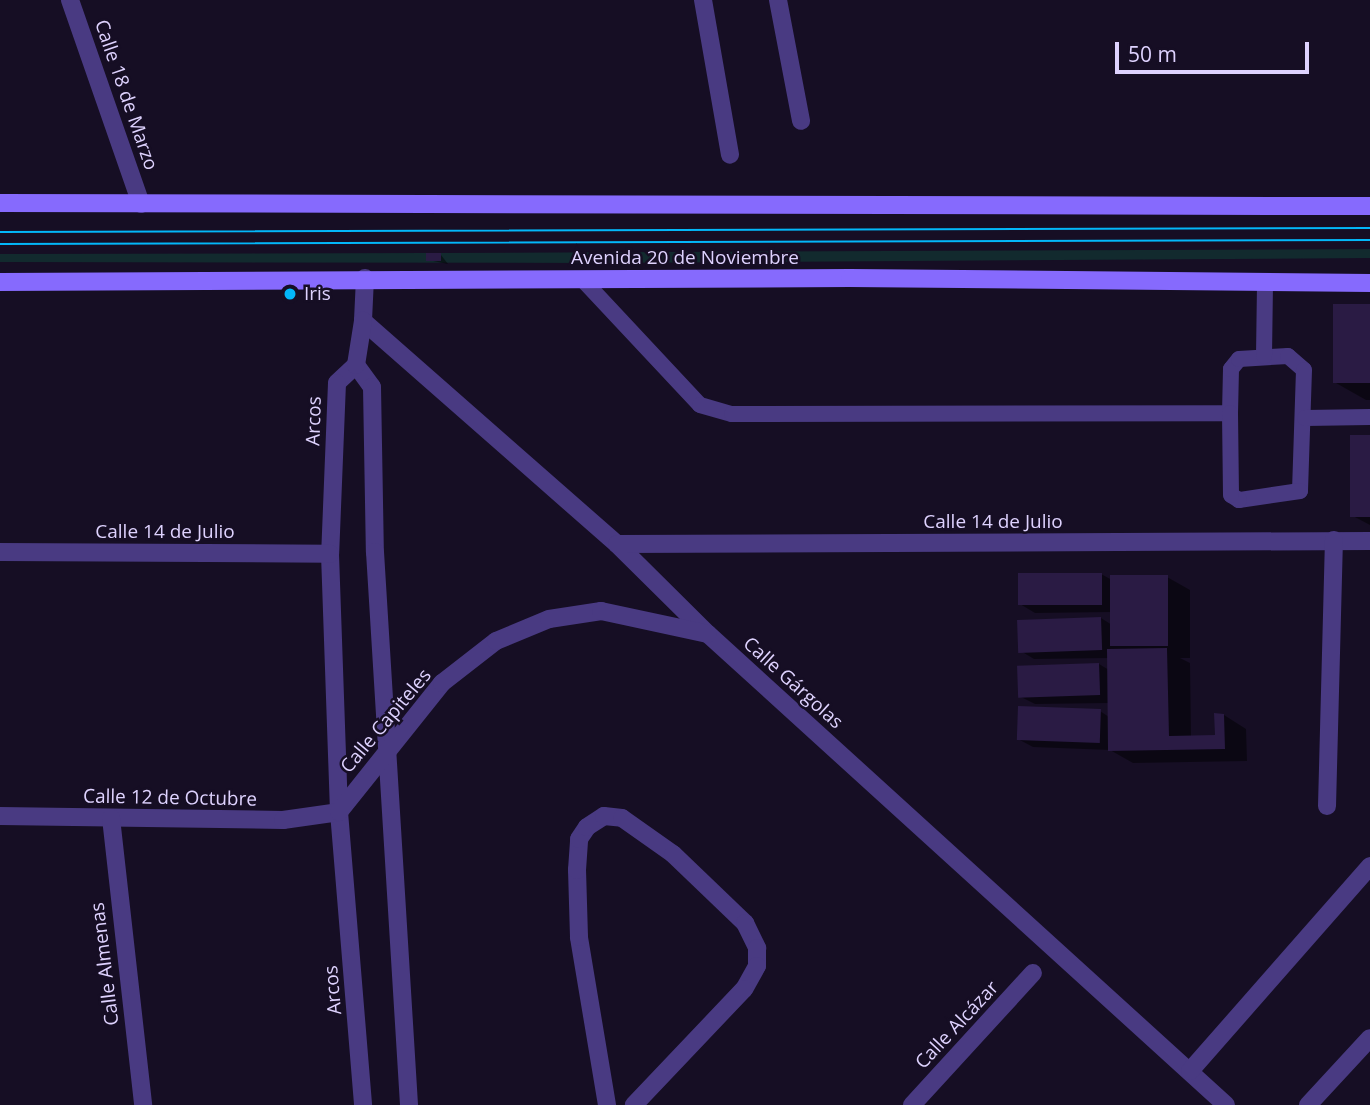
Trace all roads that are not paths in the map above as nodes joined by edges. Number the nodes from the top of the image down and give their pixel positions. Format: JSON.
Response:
{"nodes":[{"id":1,"x":70,"y":0,"type":"edge"},
{"id":2,"x":703,"y":0,"type":"edge"},
{"id":3,"x":778,"y":0,"type":"edge"},
{"id":4,"x":801,"y":121,"type":"dead end"},
{"id":5,"x":730,"y":155,"type":"dead end"},
{"id":6,"x":0,"y":203,"type":"edge"},
{"id":7,"x":141,"y":204,"type":"junction"},
{"id":8,"x":1370,"y":206,"type":"edge"},
{"id":9,"x":365,"y":278,"type":"junction"},
{"id":10,"x":583,"y":280,"type":"junction"},
{"id":11,"x":0,"y":282,"type":"edge"},
{"id":12,"x":1370,"y":283,"type":"edge"},
{"id":13,"x":1265,"y":284,"type":"junction"},
{"id":14,"x":363,"y":321,"type":"junction"},
{"id":15,"x":1264,"y":356,"type":"junction"},
{"id":16,"x":356,"y":365,"type":"junction"},
{"id":17,"x":1230,"y":413,"type":"junction"},
{"id":18,"x":1370,"y":417,"type":"edge"},
{"id":19,"x":1305,"y":418,"type":"junction"},
{"id":20,"x":1335,"y":540,"type":"junction"},
{"id":21,"x":1370,"y":541,"type":"edge"},
{"id":22,"x":617,"y":544,"type":"junction"},
{"id":23,"x":0,"y":552,"type":"edge"},
{"id":24,"x":330,"y":554,"type":"junction"},
{"id":25,"x":708,"y":634,"type":"junction"},
{"id":26,"x":386,"y":751,"type":"junction"},
{"id":27,"x":1327,"y":806,"type":"dead end"},
{"id":28,"x":339,"y":812,"type":"junction"},
{"id":29,"x":0,"y":816,"type":"edge"},
{"id":30,"x":111,"y":818,"type":"junction"},
{"id":31,"x":1370,"y":866,"type":"edge"},
{"id":32,"x":1033,"y":973,"type":"dead end"},
{"id":33,"x":1370,"y":1038,"type":"edge"},
{"id":34,"x":1191,"y":1071,"type":"junction"},
{"id":35,"x":144,"y":1105,"type":"edge"},
{"id":36,"x":363,"y":1105,"type":"edge"},
{"id":37,"x":409,"y":1105,"type":"edge"},
{"id":38,"x":607,"y":1105,"type":"edge"},
{"id":39,"x":635,"y":1105,"type":"edge"},
{"id":40,"x":912,"y":1105,"type":"edge"},
{"id":41,"x":1226,"y":1105,"type":"edge"},
{"id":42,"x":1308,"y":1105,"type":"edge"}],
"edges":[{"from":1,"to":7,"type":"street","name":"Calle 18 de Marzo"},
{"from":2,"to":5,"type":"street"},
{"from":3,"to":4,"type":"street"},
{"from":6,"to":7,"type":"main road"},
{"from":7,"to":8,"type":"main road"},
{"from":9,"to":10,"type":"main road","name":"Avenida 20 de Noviembre"},
{"from":9,"to":11,"type":"main road","name":"Avenida 20 de Noviembre"},
{"from":9,"to":14,"type":"street"},
{"from":10,"to":13,"type":"main road","name":"Avenida 20 de Noviembre"},
{"from":10,"to":17,"type":"lane"},
{"from":12,"to":13,"type":"main road","name":"Avenida 20 de Noviembre"},
{"from":13,"to":15,"type":"lane"},
{"from":14,"to":16,"type":"street"},
{"from":14,"to":22,"type":"street","name":"Calle Gárgolas"},
{"from":15,"to":17,"type":"lane"},
{"from":15,"to":19,"type":"lane"},
{"from":16,"to":24,"type":"street","name":"Arcos"},
{"from":16,"to":26,"type":"street"},
{"from":17,"to":19,"type":"lane"},
{"from":18,"to":19,"type":"lane"},
{"from":20,"to":21,"type":"street","name":"Calle 14 de Julio"},
{"from":20,"to":22,"type":"street","name":"Calle 14 de Julio"},
{"from":20,"to":27,"type":"street"},
{"from":22,"to":25,"type":"street","name":"Calle Gárgolas"},
{"from":23,"to":24,"type":"street","name":"Calle 14 de Julio"},
{"from":24,"to":28,"type":"street","name":"Arcos"},
{"from":25,"to":26,"type":"street","name":"Calle Capiteles"},
{"from":25,"to":34,"type":"street","name":"Calle Gárgolas"},
{"from":26,"to":28,"type":"street","name":"Calle Capiteles"},
{"from":26,"to":37,"type":"street"},
{"from":28,"to":30,"type":"street","name":"Calle 12 de Octubre"},
{"from":28,"to":36,"type":"street","name":"Arcos"},
{"from":29,"to":30,"type":"street","name":"Calle 12 de Octubre"},
{"from":30,"to":35,"type":"street","name":"Calle Almenas"},
{"from":31,"to":34,"type":"street"},
{"from":32,"to":40,"type":"street","name":"Calle Alcázar"},
{"from":33,"to":42,"type":"street"},
{"from":34,"to":41,"type":"street","name":"Calle Gárgolas"},
{"from":38,"to":39,"type":"street"}]}
